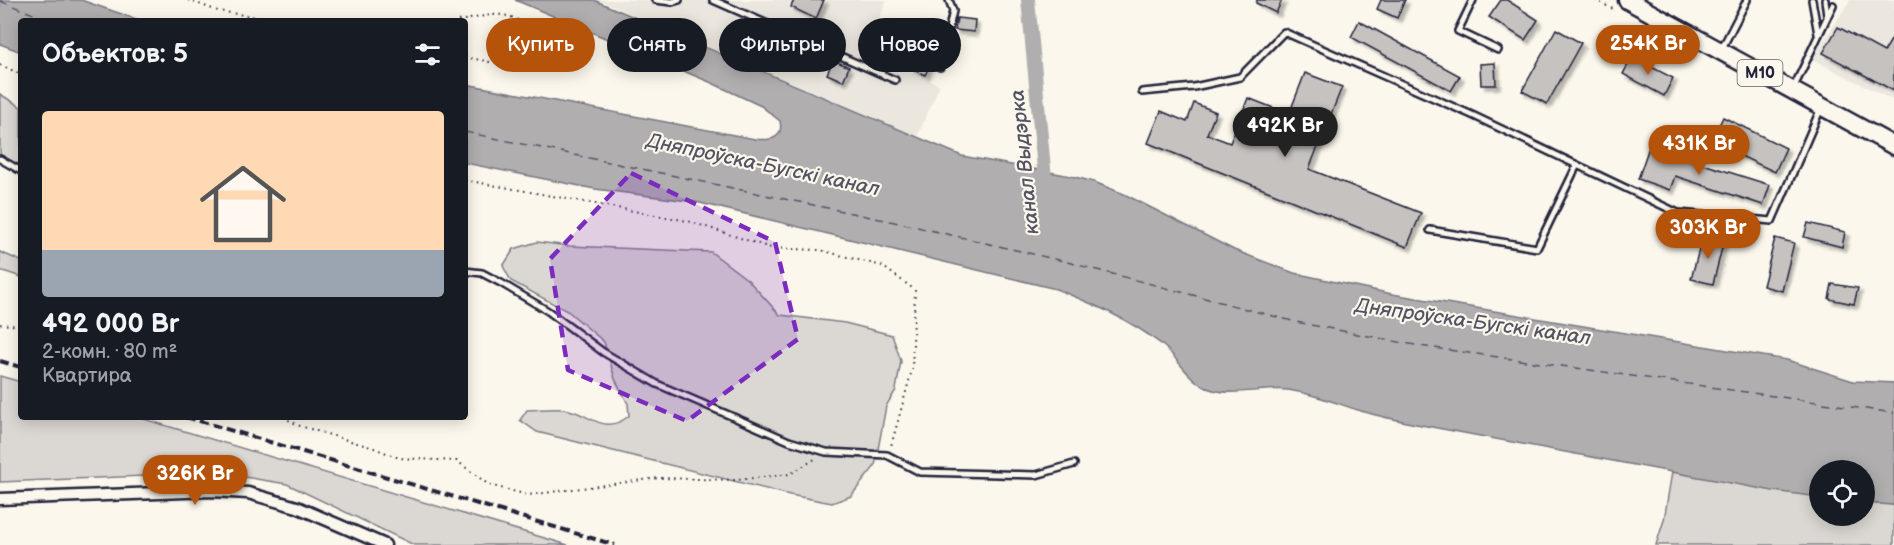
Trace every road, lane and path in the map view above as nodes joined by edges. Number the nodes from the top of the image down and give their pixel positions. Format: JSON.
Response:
{"nodes":[{"id":1,"x":188,"y":0,"type":"edge"},
{"id":2,"x":655,"y":0,"type":"edge"},
{"id":3,"x":679,"y":0,"type":"edge"},
{"id":4,"x":713,"y":0,"type":"edge"},
{"id":5,"x":949,"y":0,"type":"edge"},
{"id":6,"x":1473,"y":0,"type":"edge"},
{"id":7,"x":1627,"y":0,"type":"edge"},
{"id":8,"x":1747,"y":0,"type":"edge"},
{"id":9,"x":1812,"y":0,"type":"edge"},
{"id":10,"x":1825,"y":0,"type":"edge"},
{"id":11,"x":1833,"y":5,"type":"dead end"},
{"id":12,"x":263,"y":18,"type":"edge"},
{"id":13,"x":951,"y":18,"type":"edge"},
{"id":14,"x":1827,"y":18,"type":"junction"},
{"id":15,"x":468,"y":19,"type":"edge"},
{"id":16,"x":1819,"y":35,"type":"junction"},
{"id":17,"x":1498,"y":50,"type":"dead end"},
{"id":18,"x":1720,"y":52,"type":"junction"},
{"id":19,"x":468,"y":58,"type":"edge"},
{"id":20,"x":0,"y":65,"type":"edge"},
{"id":21,"x":18,"y":73,"type":"edge"},
{"id":22,"x":895,"y":80,"type":"dead end"},
{"id":23,"x":1792,"y":90,"type":"junction"},
{"id":24,"x":1142,"y":92,"type":"dead end"},
{"id":25,"x":1822,"y":107,"type":"junction"},
{"id":26,"x":1894,"y":146,"type":"edge"},
{"id":27,"x":0,"y":159,"type":"edge"},
{"id":28,"x":1577,"y":165,"type":"junction"},
{"id":29,"x":18,"y":169,"type":"edge"},
{"id":30,"x":468,"y":181,"type":"edge"},
{"id":31,"x":1430,"y":230,"type":"dead end"},
{"id":32,"x":468,"y":271,"type":"edge"},
{"id":33,"x":0,"y":324,"type":"edge"},
{"id":34,"x":18,"y":326,"type":"edge"},
{"id":35,"x":288,"y":420,"type":"edge"},
{"id":36,"x":826,"y":452,"type":"junction"},
{"id":37,"x":887,"y":455,"type":"junction"},
{"id":38,"x":1074,"y":464,"type":"dead end"},
{"id":39,"x":0,"y":499,"type":"edge"},
{"id":40,"x":385,"y":545,"type":"edge"}],
"edges":[{"from":1,"to":12,"type":"path"},
{"from":2,"to":3,"type":"lane"},
{"from":4,"to":22,"type":"lane"},
{"from":5,"to":13,"type":"lane"},
{"from":6,"to":17,"type":"lane"},
{"from":7,"to":18,"type":"main road","number":"М10"},
{"from":8,"to":18,"type":"lane"},
{"from":9,"to":16,"type":"lane"},
{"from":10,"to":14,"type":"lane"},
{"from":11,"to":14,"type":"lane"},
{"from":14,"to":16,"type":"lane"},
{"from":15,"to":19,"type":"path"},
{"from":16,"to":23,"type":"lane"},
{"from":18,"to":23,"type":"main road","number":"М10"},
{"from":20,"to":21,"type":"path"},
{"from":23,"to":25,"type":"main road","number":"М10"},
{"from":24,"to":28,"type":"lane"},
{"from":25,"to":26,"type":"main road","number":"М10"},
{"from":25,"to":28,"type":"lane"},
{"from":27,"to":29,"type":"lane"},
{"from":28,"to":31,"type":"lane"},
{"from":30,"to":37,"type":"path"},
{"from":32,"to":36,"type":"lane"},
{"from":33,"to":34,"type":"path"},
{"from":35,"to":36,"type":"path"},
{"from":36,"to":37,"type":"lane"},
{"from":37,"to":38,"type":"lane"},
{"from":39,"to":40,"type":"street"}]}
